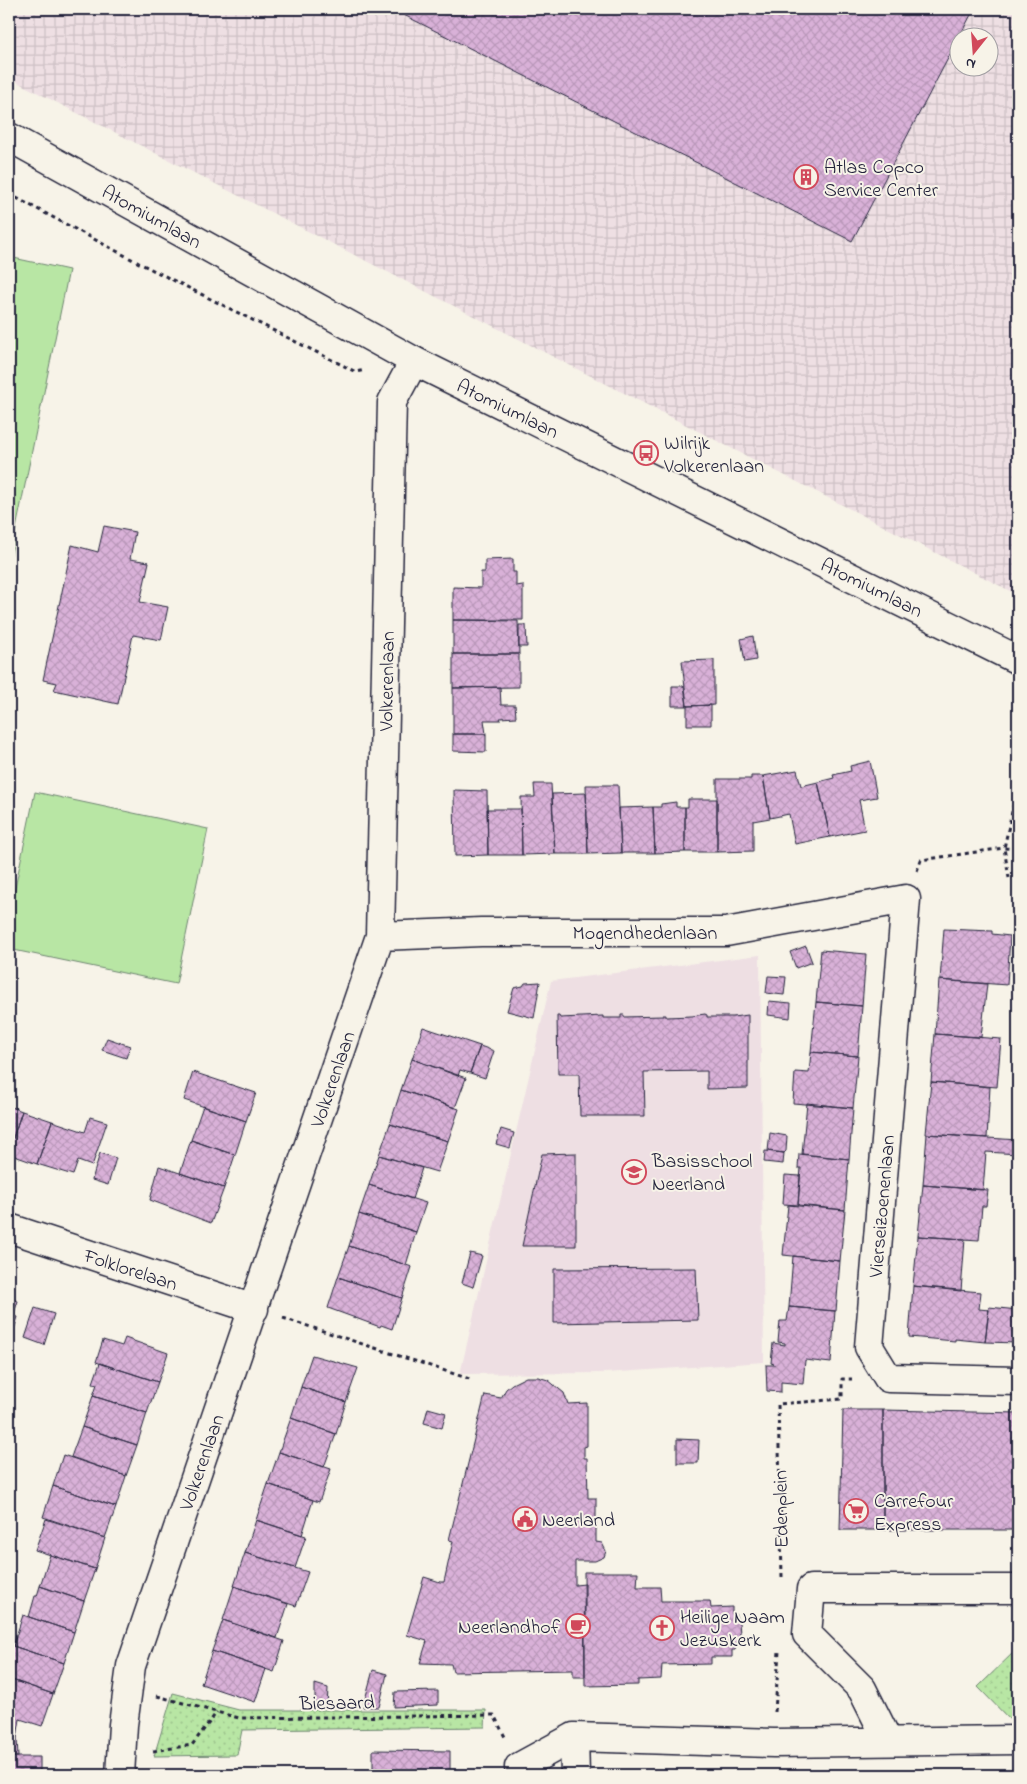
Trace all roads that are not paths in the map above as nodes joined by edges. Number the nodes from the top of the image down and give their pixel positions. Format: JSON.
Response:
{"nodes":[{"id":1,"x":9,"y":137,"type":"edge"},
{"id":2,"x":414,"y":362,"type":"junction"},
{"id":3,"x":1018,"y":660,"type":"edge"},
{"id":4,"x":906,"y":899,"type":"joint"},
{"id":5,"x":380,"y":936,"type":"junction"},
{"id":6,"x":9,"y":1228,"type":"edge"},
{"id":7,"x":254,"y":1309,"type":"junction"},
{"id":8,"x":1018,"y":1381,"type":"edge"},
{"id":9,"x":1018,"y":1589,"type":"edge"},
{"id":10,"x":574,"y":1738,"type":"junction"},
{"id":11,"x":1018,"y":1740,"type":"edge"},
{"id":12,"x":888,"y":1741,"type":"junction"},
{"id":13,"x":120,"y":1765,"type":"edge"},
{"id":14,"x":520,"y":1771,"type":"edge"},
{"id":15,"x":575,"y":1775,"type":"edge"}],
"edges":[{"from":1,"to":2,"type":"street","name":"Atomiumlaan"},
{"from":2,"to":3,"type":"street","name":"Atomiumlaan"},
{"from":2,"to":5,"type":"street","name":"Volkerenlaan"},
{"from":4,"to":5,"type":"street","name":"Mogendhedenlaan"},
{"from":4,"to":8,"type":"street","name":"Vierseizoenenlaan"},
{"from":5,"to":7,"type":"street","name":"Volkerenlaan"},
{"from":6,"to":7,"type":"street","name":"Folklorelaan"},
{"from":7,"to":13,"type":"street","name":"Volkerenlaan"},
{"from":9,"to":12,"type":"street"},
{"from":10,"to":12,"type":"street"},
{"from":10,"to":14,"type":"street"},
{"from":10,"to":15,"type":"street"},
{"from":11,"to":12,"type":"street"}]}
